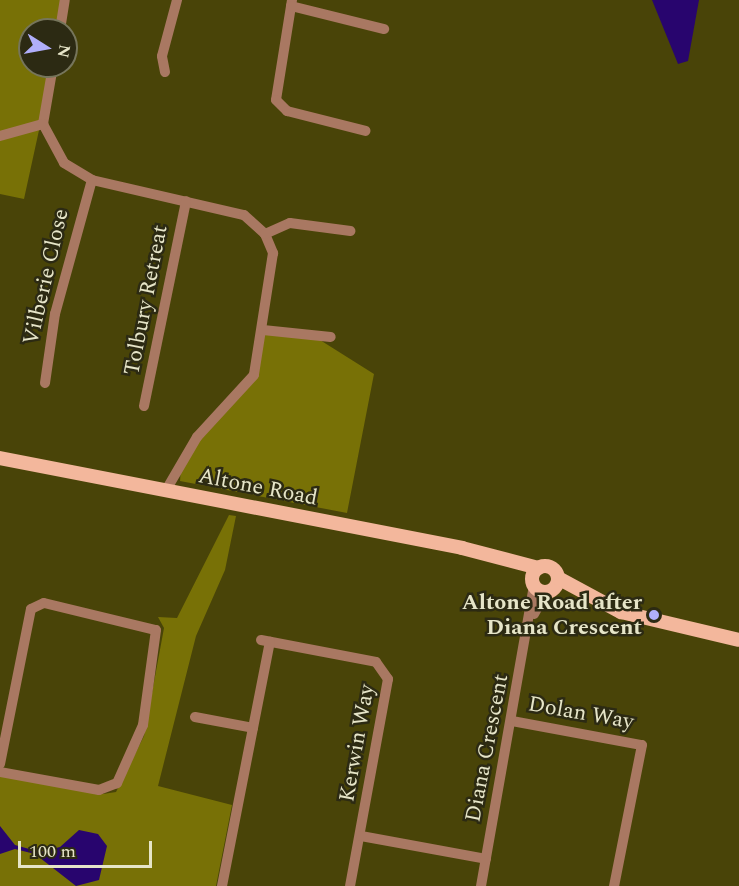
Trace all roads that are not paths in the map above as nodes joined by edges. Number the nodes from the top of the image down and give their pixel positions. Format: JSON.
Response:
{"nodes":[{"id":1,"x":65,"y":0,"type":"edge"},
{"id":2,"x":177,"y":0,"type":"edge"},
{"id":3,"x":292,"y":3,"type":"edge"},
{"id":4,"x":62,"y":18,"type":"edge"},
{"id":5,"x":384,"y":29,"type":"dead end"},
{"id":6,"x":165,"y":72,"type":"dead end"},
{"id":7,"x":51,"y":78,"type":"edge"},
{"id":8,"x":43,"y":124,"type":"junction"},
{"id":9,"x":366,"y":131,"type":"dead end"},
{"id":10,"x":0,"y":136,"type":"edge"},
{"id":11,"x":92,"y":180,"type":"junction"},
{"id":12,"x":186,"y":201,"type":"junction"},
{"id":13,"x":350,"y":231,"type":"dead end"},
{"id":14,"x":265,"y":234,"type":"junction"},
{"id":15,"x":263,"y":330,"type":"junction"},
{"id":16,"x":332,"y":337,"type":"dead end"},
{"id":17,"x":45,"y":383,"type":"dead end"},
{"id":18,"x":144,"y":406,"type":"dead end"},
{"id":19,"x":0,"y":458,"type":"edge"},
{"id":20,"x":172,"y":491,"type":"junction"},
{"id":21,"x":506,"y":563,"type":"junction"},
{"id":22,"x":538,"y":568,"type":"junction"},
{"id":23,"x":533,"y":584,"type":"junction"},
{"id":24,"x":552,"y":586,"type":"junction"},
{"id":25,"x":532,"y":617,"type":"junction"},
{"id":26,"x":739,"y":640,"type":"edge"},
{"id":27,"x":195,"y":717,"type":"dead end"},
{"id":28,"x":512,"y":721,"type":"junction"},
{"id":29,"x":253,"y":728,"type":"junction"},
{"id":30,"x":0,"y":764,"type":"edge"},
{"id":31,"x":0,"y":772,"type":"edge"},
{"id":32,"x":361,"y":836,"type":"junction"},
{"id":33,"x":486,"y":859,"type":"junction"},
{"id":34,"x":222,"y":886,"type":"edge"},
{"id":35,"x":350,"y":886,"type":"edge"},
{"id":36,"x":481,"y":886,"type":"edge"},
{"id":37,"x":614,"y":886,"type":"edge"}],
"edges":[{"from":1,"to":4,"type":"street"},
{"from":2,"to":6,"type":"street"},
{"from":3,"to":5,"type":"street"},
{"from":3,"to":9,"type":"street"},
{"from":7,"to":8,"type":"street"},
{"from":8,"to":10,"type":"street"},
{"from":8,"to":11,"type":"street"},
{"from":11,"to":12,"type":"street"},
{"from":11,"to":17,"type":"street","name":"Vilberie Close"},
{"from":12,"to":14,"type":"street"},
{"from":12,"to":18,"type":"street","name":"Tolbury Retreat"},
{"from":13,"to":14,"type":"street"},
{"from":14,"to":15,"type":"street"},
{"from":15,"to":16,"type":"street"},
{"from":15,"to":20,"type":"street"},
{"from":19,"to":20,"type":"main road","name":"Altone Road"},
{"from":20,"to":21,"type":"main road","name":"Altone Road"},
{"from":21,"to":22,"type":"main road","name":"Altone Road"},
{"from":21,"to":23,"type":"main road","name":"Altone Road"},
{"from":22,"to":23,"type":"main road"},
{"from":22,"to":24,"type":"main road","name":"Altone Road"},
{"from":23,"to":24,"type":"main road","name":"Altone Road"},
{"from":23,"to":25,"type":"street","name":"Diana Crescent"},
{"from":24,"to":25,"type":"street","name":"Diana Crescent"},
{"from":24,"to":26,"type":"main road"},
{"from":25,"to":28,"type":"street","name":"Diana Crescent"},
{"from":27,"to":29,"type":"street"},
{"from":28,"to":33,"type":"street","name":"Diana Crescent"},
{"from":28,"to":37,"type":"street","name":"Dolan Way"},
{"from":29,"to":32,"type":"street","name":"Kerwin Way"},
{"from":29,"to":34,"type":"street","name":"Kerwin Way"},
{"from":30,"to":31,"type":"street"},
{"from":32,"to":33,"type":"street","name":"Kerwin Way"},
{"from":32,"to":35,"type":"street","name":"Kerwin Way"},
{"from":33,"to":36,"type":"street","name":"Diana Crescent"}]}
